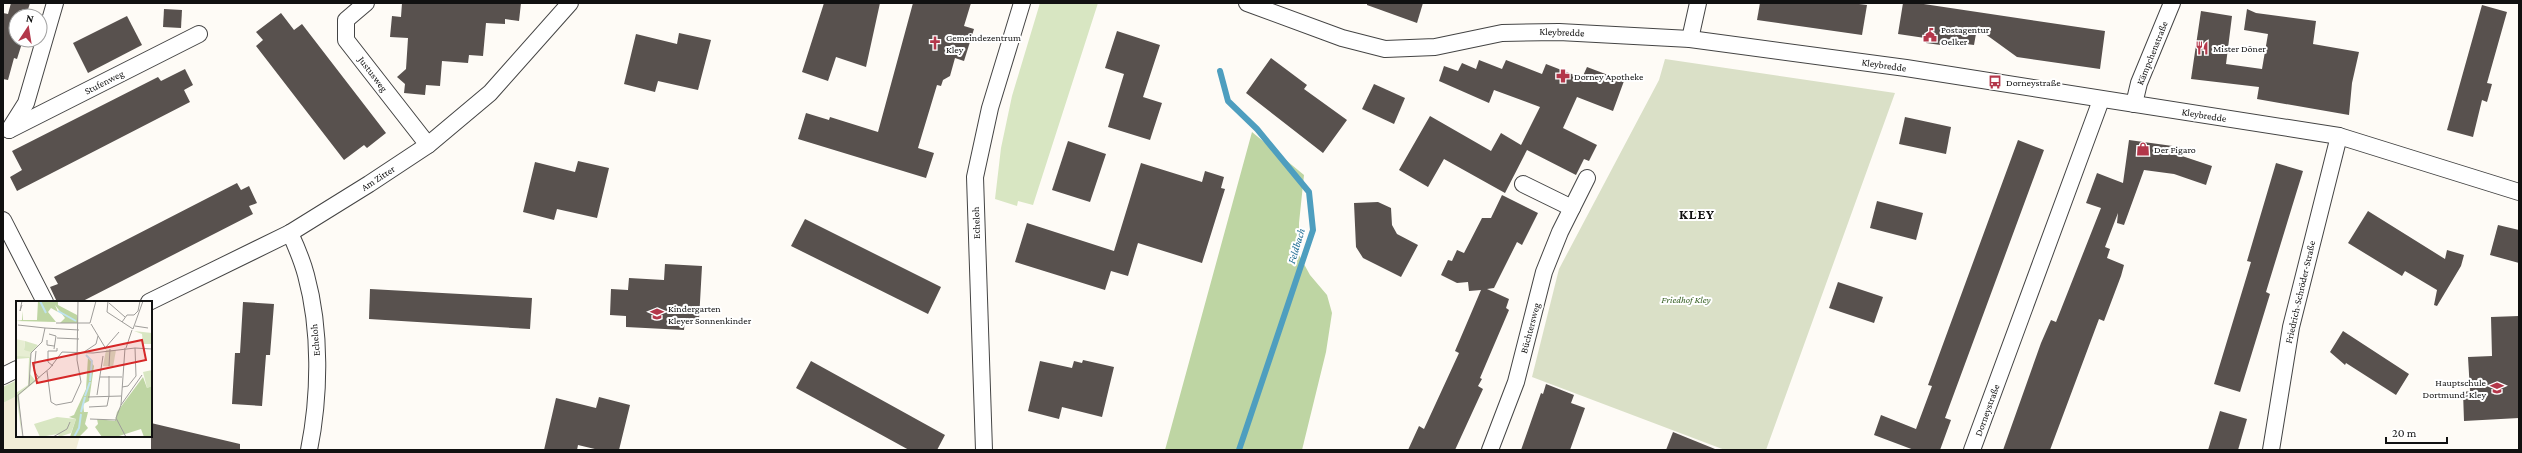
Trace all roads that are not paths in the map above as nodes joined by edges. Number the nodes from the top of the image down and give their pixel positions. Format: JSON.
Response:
{"nodes":[{"id":1,"x":55,"y":3,"type":"edge"},
{"id":2,"x":366,"y":3,"type":"edge"},
{"id":3,"x":570,"y":3,"type":"edge"},
{"id":4,"x":1022,"y":3,"type":"edge"},
{"id":5,"x":1247,"y":3,"type":"edge"},
{"id":6,"x":1698,"y":3,"type":"edge"},
{"id":7,"x":2172,"y":3,"type":"edge"},
{"id":8,"x":199,"y":34,"type":"dead end"},
{"id":9,"x":1690,"y":39,"type":"junction"},
{"id":10,"x":2101,"y":100,"type":"junction"},
{"id":11,"x":2134,"y":104,"type":"junction"},
{"id":12,"x":6,"y":134,"type":"edge"},
{"id":13,"x":2339,"y":136,"type":"junction"},
{"id":14,"x":428,"y":145,"type":"junction"},
{"id":15,"x":1587,"y":178,"type":"dead end"},
{"id":16,"x":1523,"y":184,"type":"dead end"},
{"id":17,"x":2519,"y":192,"type":"edge"},
{"id":18,"x":1572,"y":208,"type":"junction"},
{"id":19,"x":3,"y":220,"type":"edge"},
{"id":20,"x":290,"y":232,"type":"junction"},
{"id":21,"x":44,"y":301,"type":"edge"},
{"id":22,"x":151,"y":301,"type":"edge"},
{"id":23,"x":16,"y":370,"type":"edge"},
{"id":24,"x":3,"y":376,"type":"edge"},
{"id":25,"x":309,"y":450,"type":"edge"},
{"id":26,"x":984,"y":450,"type":"edge"},
{"id":27,"x":1490,"y":450,"type":"edge"},
{"id":28,"x":1972,"y":450,"type":"edge"},
{"id":29,"x":2271,"y":450,"type":"edge"}],
"edges":[{"from":1,"to":12,"type":"street","name":"Stufenweg"},
{"from":2,"to":14,"type":"street","name":"Justusweg"},
{"from":3,"to":14,"type":"street","name":"Am Zitter"},
{"from":4,"to":26,"type":"street","name":"Echeloh"},
{"from":5,"to":9,"type":"street","name":"Kleybredde"},
{"from":6,"to":9,"type":"street"},
{"from":7,"to":11,"type":"street","name":"Kämpchenstraße"},
{"from":8,"to":12,"type":"street","name":"Stufenweg"},
{"from":9,"to":10,"type":"street","name":"Kleybredde"},
{"from":10,"to":11,"type":"street","name":"Kleybredde"},
{"from":10,"to":28,"type":"street","name":"Dorneystraße"},
{"from":11,"to":13,"type":"street","name":"Kleybredde"},
{"from":13,"to":17,"type":"street","name":"Kleybredde"},
{"from":13,"to":29,"type":"street","name":"Friedrich-Schröder-Straße"},
{"from":14,"to":20,"type":"street","name":"Am Zitter"},
{"from":15,"to":18,"type":"street","name":"Büchtersweg"},
{"from":16,"to":18,"type":"street"},
{"from":18,"to":27,"type":"street","name":"Büchtersweg"},
{"from":19,"to":21,"type":"street"},
{"from":20,"to":22,"type":"street","name":"Am Zitter"},
{"from":20,"to":25,"type":"street","name":"Echeloh"},
{"from":23,"to":24,"type":"street"}]}
